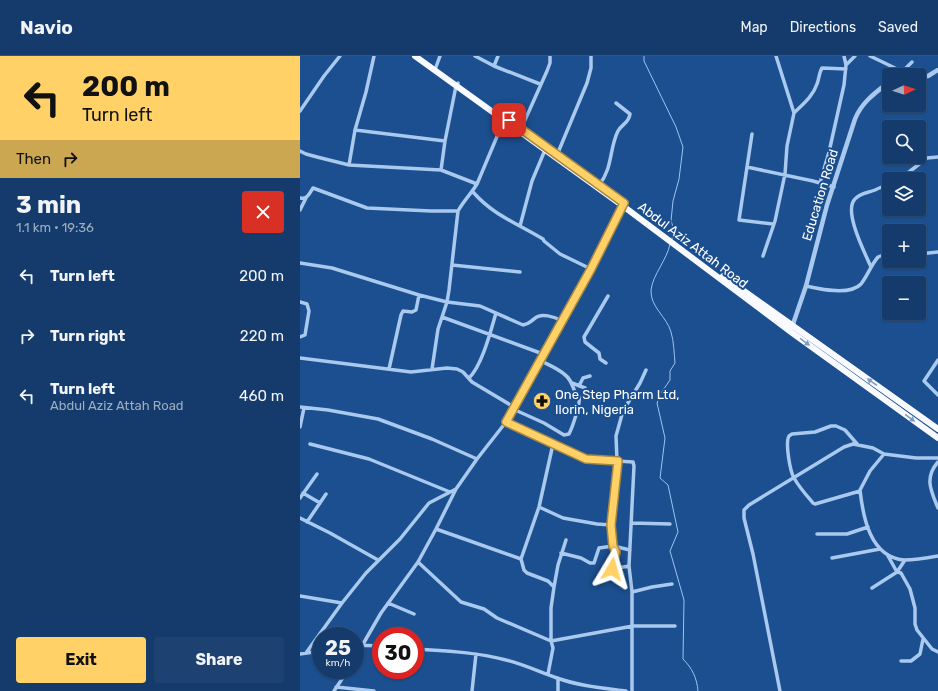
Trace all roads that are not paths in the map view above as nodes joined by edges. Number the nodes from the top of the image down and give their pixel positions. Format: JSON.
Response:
{"nodes":[{"id":1,"x":340,"y":56,"type":"edge"},
{"id":2,"x":374,"y":56,"type":"edge"},
{"id":3,"x":415,"y":56,"type":"edge"},
{"id":4,"x":421,"y":56,"type":"edge"},
{"id":5,"x":440,"y":56,"type":"edge"},
{"id":6,"x":475,"y":56,"type":"edge"},
{"id":7,"x":498,"y":56,"type":"edge"},
{"id":8,"x":550,"y":56,"type":"edge"},
{"id":9,"x":591,"y":56,"type":"edge"},
{"id":10,"x":776,"y":56,"type":"edge"},
{"id":11,"x":844,"y":56,"type":"edge"},
{"id":12,"x":855,"y":56,"type":"edge"},
{"id":13,"x":870,"y":56,"type":"edge"},
{"id":14,"x":912,"y":62,"type":"dead end"},
{"id":15,"x":494,"y":66,"type":"junction"},
{"id":16,"x":436,"y":67,"type":"junction"},
{"id":17,"x":846,"y":67,"type":"junction"},
{"id":18,"x":938,"y":70,"type":"edge"},
{"id":19,"x":926,"y":76,"type":"edge"},
{"id":20,"x":457,"y":84,"type":"junction"},
{"id":21,"x":540,"y":84,"type":"junction"},
{"id":22,"x":882,"y":88,"type":"edge"},
{"id":23,"x":616,"y":103,"type":"dead end"},
{"id":24,"x":300,"y":111,"type":"edge"},
{"id":25,"x":794,"y":113,"type":"junction"},
{"id":26,"x":504,"y":120,"type":"junction"},
{"id":27,"x":521,"y":129,"type":"junction"},
{"id":28,"x":355,"y":130,"type":"junction"},
{"id":29,"x":752,"y":134,"type":"dead end"},
{"id":30,"x":445,"y":141,"type":"junction"},
{"id":31,"x":545,"y":150,"type":"junction"},
{"id":32,"x":300,"y":151,"type":"edge"},
{"id":33,"x":557,"y":155,"type":"junction"},
{"id":34,"x":938,"y":157,"type":"edge"},
{"id":35,"x":349,"y":165,"type":"junction"},
{"id":36,"x":747,"y":167,"type":"junction"},
{"id":37,"x":441,"y":170,"type":"junction"},
{"id":38,"x":909,"y":172,"type":"edge"},
{"id":39,"x":785,"y":174,"type":"junction"},
{"id":40,"x":820,"y":183,"type":"junction"},
{"id":41,"x":477,"y":184,"type":"junction"},
{"id":42,"x":599,"y":185,"type":"junction"},
{"id":43,"x":834,"y":187,"type":"junction"},
{"id":44,"x":882,"y":187,"type":"edge"},
{"id":45,"x":473,"y":192,"type":"junction"},
{"id":46,"x":300,"y":198,"type":"edge"},
{"id":47,"x":306,"y":198,"type":"junction"},
{"id":48,"x":624,"y":205,"type":"junction"},
{"id":49,"x":300,"y":210,"type":"edge"},
{"id":50,"x":458,"y":211,"type":"junction"},
{"id":51,"x":774,"y":224,"type":"junction"},
{"id":52,"x":520,"y":226,"type":"junction"},
{"id":53,"x":938,"y":252,"type":"edge"},
{"id":54,"x":926,"y":253,"type":"edge"},
{"id":55,"x":882,"y":255,"type":"edge"},
{"id":56,"x":763,"y":256,"type":"dead end"},
{"id":57,"x":300,"y":262,"type":"edge"},
{"id":58,"x":452,"y":265,"type":"junction"},
{"id":59,"x":871,"y":267,"type":"junction"},
{"id":60,"x":591,"y":269,"type":"junction"},
{"id":61,"x":520,"y":272,"type":"dead end"},
{"id":62,"x":806,"y":286,"type":"junction"},
{"id":63,"x":419,"y":295,"type":"junction"},
{"id":64,"x":608,"y":296,"type":"dead end"},
{"id":65,"x":300,"y":302,"type":"edge"},
{"id":66,"x":447,"y":302,"type":"junction"},
{"id":67,"x":496,"y":313,"type":"junction"},
{"id":68,"x":442,"y":317,"type":"junction"},
{"id":69,"x":562,"y":321,"type":"junction"},
{"id":70,"x":792,"y":329,"type":"junction"},
{"id":71,"x":489,"y":334,"type":"junction"},
{"id":72,"x":300,"y":337,"type":"edge"},
{"id":73,"x":543,"y":354,"type":"junction"},
{"id":74,"x":300,"y":358,"type":"edge"},
{"id":75,"x":540,"y":360,"type":"junction"},
{"id":76,"x":938,"y":360,"type":"edge"},
{"id":77,"x":606,"y":363,"type":"dead end"},
{"id":78,"x":389,"y":369,"type":"junction"},
{"id":79,"x":432,"y":369,"type":"junction"},
{"id":80,"x":646,"y":370,"type":"dead end"},
{"id":81,"x":590,"y":376,"type":"dead end"},
{"id":82,"x":469,"y":378,"type":"junction"},
{"id":83,"x":572,"y":383,"type":"junction"},
{"id":84,"x":579,"y":386,"type":"junction"},
{"id":85,"x":585,"y":388,"type":"dead end"},
{"id":86,"x":938,"y":394,"type":"edge"},
{"id":87,"x":302,"y":408,"type":"edge"},
{"id":88,"x":514,"y":408,"type":"junction"},
{"id":89,"x":506,"y":422,"type":"junction"},
{"id":90,"x":300,"y":427,"type":"edge"},
{"id":91,"x":938,"y":429,"type":"edge"},
{"id":92,"x":938,"y":438,"type":"edge"},
{"id":93,"x":310,"y":444,"type":"dead end"},
{"id":94,"x":553,"y":444,"type":"junction"},
{"id":95,"x":858,"y":445,"type":"junction"},
{"id":96,"x":884,"y":454,"type":"junction"},
{"id":97,"x":938,"y":458,"type":"edge"},
{"id":98,"x":477,"y":459,"type":"junction"},
{"id":99,"x":618,"y":461,"type":"junction"},
{"id":100,"x":938,"y":462,"type":"edge"},
{"id":101,"x":317,"y":474,"type":"dead end"},
{"id":102,"x":794,"y":477,"type":"junction"},
{"id":103,"x":456,"y":489,"type":"junction"},
{"id":104,"x":860,"y":491,"type":"junction"},
{"id":105,"x":450,"y":492,"type":"junction"},
{"id":106,"x":303,"y":493,"type":"junction"},
{"id":107,"x":326,"y":494,"type":"dead end"},
{"id":108,"x":300,"y":498,"type":"edge"},
{"id":109,"x":320,"y":503,"type":"junction"},
{"id":110,"x":539,"y":507,"type":"junction"},
{"id":111,"x":938,"y":508,"type":"edge"},
{"id":112,"x":300,"y":518,"type":"edge"},
{"id":113,"x":308,"y":522,"type":"junction"},
{"id":114,"x":632,"y":522,"type":"junction"},
{"id":115,"x":670,"y":524,"type":"dead end"},
{"id":116,"x":611,"y":525,"type":"junction"},
{"id":117,"x":868,"y":527,"type":"junction"},
{"id":118,"x":436,"y":529,"type":"junction"},
{"id":119,"x":817,"y":534,"type":"dead end"},
{"id":120,"x":566,"y":540,"type":"dead end"},
{"id":121,"x":613,"y":546,"type":"junction"},
{"id":122,"x":880,"y":549,"type":"junction"},
{"id":123,"x":630,"y":550,"type":"junction"},
{"id":124,"x":561,"y":553,"type":"junction"},
{"id":125,"x":888,"y":555,"type":"junction"},
{"id":126,"x":938,"y":556,"type":"edge"},
{"id":127,"x":832,"y":558,"type":"dead end"},
{"id":128,"x":521,"y":559,"type":"junction"},
{"id":129,"x":378,"y":560,"type":"junction"},
{"id":130,"x":905,"y":560,"type":"junction"},
{"id":131,"x":418,"y":562,"type":"junction"},
{"id":132,"x":629,"y":566,"type":"junction"},
{"id":133,"x":896,"y":572,"type":"junction"},
{"id":134,"x":672,"y":584,"type":"dead end"},
{"id":135,"x":554,"y":587,"type":"junction"},
{"id":136,"x":872,"y":588,"type":"dead end"},
{"id":137,"x":632,"y":592,"type":"junction"},
{"id":138,"x":300,"y":596,"type":"edge"},
{"id":139,"x":342,"y":603,"type":"junction"},
{"id":140,"x":388,"y":603,"type":"junction"},
{"id":141,"x":414,"y":614,"type":"dead end"},
{"id":142,"x":633,"y":626,"type":"junction"},
{"id":143,"x":675,"y":626,"type":"dead end"},
{"id":144,"x":923,"y":639,"type":"junction"},
{"id":145,"x":551,"y":641,"type":"junction"},
{"id":146,"x":364,"y":642,"type":"edge"},
{"id":147,"x":424,"y":650,"type":"edge"},
{"id":148,"x":312,"y":652,"type":"edge"},
{"id":149,"x":938,"y":652,"type":"edge"},
{"id":150,"x":306,"y":653,"type":"junction"},
{"id":151,"x":300,"y":654,"type":"edge"},
{"id":152,"x":476,"y":654,"type":"junction"},
{"id":153,"x":901,"y":661,"type":"dead end"},
{"id":154,"x":548,"y":674,"type":"junction"},
{"id":155,"x":558,"y":678,"type":"junction"},
{"id":156,"x":342,"y":679,"type":"edge"},
{"id":157,"x":336,"y":687,"type":"junction"},
{"id":158,"x":334,"y":691,"type":"edge"},
{"id":159,"x":374,"y":691,"type":"edge"},
{"id":160,"x":472,"y":691,"type":"edge"},
{"id":161,"x":558,"y":691,"type":"edge"},
{"id":162,"x":626,"y":691,"type":"edge"},
{"id":163,"x":632,"y":691,"type":"edge"},
{"id":164,"x":780,"y":691,"type":"edge"}],
"edges":[{"from":1,"to":24,"type":"street"},
{"from":2,"to":28,"type":"street"},
{"from":3,"to":20,"type":"highway","name":"Abdul Aziz Attah Road"},
{"from":4,"to":16,"type":"highway","name":"Abdul Aziz Attah Road"},
{"from":5,"to":16,"type":"street"},
{"from":6,"to":15,"type":"street"},
{"from":7,"to":15,"type":"street"},
{"from":8,"to":21,"type":"street"},
{"from":9,"to":33,"type":"street"},
{"from":10,"to":25,"type":"street"},
{"from":11,"to":17,"type":"street"},
{"from":12,"to":17,"type":"street"},
{"from":13,"to":14,"type":"street"},
{"from":15,"to":21,"type":"street"},
{"from":16,"to":20,"type":"highway","name":"Abdul Aziz Attah Road"},
{"from":17,"to":25,"type":"street"},
{"from":17,"to":40,"type":"street"},
{"from":18,"to":19,"type":"street"},
{"from":20,"to":26,"type":"highway","name":"Abdul Aziz Attah Road"},
{"from":20,"to":27,"type":"highway","name":"Abdul Aziz Attah Road"},
{"from":20,"to":30,"type":"street"},
{"from":21,"to":27,"type":"street"},
{"from":22,"to":43,"type":"street","name":"Education Road"},
{"from":23,"to":42,"type":"street"},
{"from":25,"to":39,"type":"street"},
{"from":26,"to":31,"type":"highway","name":"Abdul Aziz Attah Road"},
{"from":26,"to":41,"type":"street"},
{"from":27,"to":33,"type":"highway","name":"Abdul Aziz Attah Road"},
{"from":28,"to":30,"type":"street"},
{"from":28,"to":35,"type":"street"},
{"from":29,"to":36,"type":"street"},
{"from":30,"to":37,"type":"street"},
{"from":31,"to":48,"type":"highway","name":"Abdul Aziz Attah Road"},
{"from":31,"to":52,"type":"street"},
{"from":32,"to":35,"type":"street"},
{"from":33,"to":42,"type":"highway","name":"Abdul Aziz Attah Road"},
{"from":34,"to":38,"type":"street"},
{"from":35,"to":37,"type":"street"},
{"from":36,"to":39,"type":"street"},
{"from":36,"to":51,"type":"street"},
{"from":37,"to":41,"type":"street"},
{"from":39,"to":40,"type":"street"},
{"from":39,"to":51,"type":"street"},
{"from":40,"to":43,"type":"street"},
{"from":41,"to":45,"type":"street"},
{"from":42,"to":48,"type":"highway","name":"Abdul Aziz Attah Road"},
{"from":43,"to":62,"type":"street","name":"Education Road"},
{"from":44,"to":59,"type":"street"},
{"from":45,"to":50,"type":"street"},
{"from":45,"to":52,"type":"street"},
{"from":46,"to":47,"type":"street"},
{"from":47,"to":49,"type":"street"},
{"from":47,"to":50,"type":"street"},
{"from":48,"to":60,"type":"street"},
{"from":48,"to":70,"type":"highway","name":"Abdul Aziz Attah Road"},
{"from":50,"to":58,"type":"street"},
{"from":51,"to":56,"type":"street"},
{"from":52,"to":60,"type":"street"},
{"from":53,"to":54,"type":"street"},
{"from":55,"to":59,"type":"street"},
{"from":57,"to":63,"type":"street"},
{"from":58,"to":61,"type":"street"},
{"from":58,"to":66,"type":"street"},
{"from":59,"to":62,"type":"street"},
{"from":60,"to":69,"type":"street"},
{"from":62,"to":70,"type":"street","name":"Education Road"},
{"from":63,"to":66,"type":"street"},
{"from":63,"to":78,"type":"street"},
{"from":64,"to":77,"type":"street"},
{"from":65,"to":72,"type":"street"},
{"from":66,"to":67,"type":"street"},
{"from":66,"to":68,"type":"street"},
{"from":67,"to":69,"type":"street"},
{"from":67,"to":71,"type":"street"},
{"from":68,"to":71,"type":"street"},
{"from":68,"to":79,"type":"street"},
{"from":69,"to":73,"type":"street"},
{"from":91,"to":70,"type":"highway","name":"Abdul Aziz Attah Road","one_way":true},
{"from":70,"to":92,"type":"highway","name":"Abdul Aziz Attah Road","one_way":true},
{"from":71,"to":73,"type":"street"},
{"from":71,"to":82,"type":"street"},
{"from":73,"to":75,"type":"street"},
{"from":74,"to":78,"type":"street"},
{"from":75,"to":83,"type":"street"},
{"from":75,"to":88,"type":"street"},
{"from":76,"to":86,"type":"street"},
{"from":78,"to":79,"type":"street"},
{"from":79,"to":82,"type":"street"},
{"from":80,"to":99,"type":"street"},
{"from":81,"to":84,"type":"street"},
{"from":82,"to":88,"type":"street"},
{"from":83,"to":84,"type":"street"},
{"from":83,"to":88,"type":"street"},
{"from":84,"to":85,"type":"street"},
{"from":87,"to":90,"type":"street"},
{"from":87,"to":98,"type":"street"},
{"from":88,"to":89,"type":"street"},
{"from":89,"to":94,"type":"street"},
{"from":89,"to":98,"type":"street"},
{"from":93,"to":105,"type":"street"},
{"from":94,"to":99,"type":"street"},
{"from":94,"to":110,"type":"street"},
{"from":95,"to":96,"type":"street"},
{"from":95,"to":102,"type":"street"},
{"from":95,"to":102,"type":"street"},
{"from":96,"to":97,"type":"street"},
{"from":96,"to":104,"type":"street"},
{"from":98,"to":103,"type":"street"},
{"from":99,"to":114,"type":"street"},
{"from":99,"to":116,"type":"street"},
{"from":100,"to":111,"type":"street"},
{"from":101,"to":106,"type":"street"},
{"from":102,"to":104,"type":"street"},
{"from":102,"to":164,"type":"street"},
{"from":103,"to":105,"type":"street"},
{"from":103,"to":118,"type":"street"},
{"from":104,"to":117,"type":"street"},
{"from":105,"to":129,"type":"street"},
{"from":106,"to":108,"type":"street"},
{"from":106,"to":109,"type":"street"},
{"from":107,"to":109,"type":"street"},
{"from":109,"to":113,"type":"street"},
{"from":110,"to":116,"type":"street"},
{"from":110,"to":128,"type":"street"},
{"from":112,"to":113,"type":"street"},
{"from":113,"to":129,"type":"street"},
{"from":114,"to":115,"type":"street"},
{"from":114,"to":123,"type":"street"},
{"from":116,"to":121,"type":"street"},
{"from":117,"to":119,"type":"street"},
{"from":117,"to":122,"type":"street"},
{"from":118,"to":128,"type":"street"},
{"from":118,"to":131,"type":"street"},
{"from":120,"to":124,"type":"street"},
{"from":121,"to":123,"type":"street"},
{"from":121,"to":124,"type":"street"},
{"from":121,"to":132,"type":"street"},
{"from":122,"to":125,"type":"street"},
{"from":122,"to":127,"type":"street"},
{"from":123,"to":132,"type":"street"},
{"from":124,"to":135,"type":"street"},
{"from":125,"to":130,"type":"street"},
{"from":125,"to":133,"type":"street"},
{"from":126,"to":130,"type":"street"},
{"from":128,"to":135,"type":"street"},
{"from":129,"to":139,"type":"street"},
{"from":130,"to":133,"type":"street"},
{"from":131,"to":140,"type":"street"},
{"from":131,"to":145,"type":"street"},
{"from":132,"to":137,"type":"street"},
{"from":133,"to":136,"type":"street"},
{"from":133,"to":144,"type":"street"},
{"from":134,"to":137,"type":"street"},
{"from":135,"to":145,"type":"street"},
{"from":137,"to":142,"type":"street"},
{"from":138,"to":139,"type":"street"},
{"from":139,"to":150,"type":"street"},
{"from":140,"to":141,"type":"street"},
{"from":140,"to":146,"type":"street"},
{"from":142,"to":143,"type":"street"},
{"from":142,"to":145,"type":"street"},
{"from":142,"to":163,"type":"street"},
{"from":144,"to":149,"type":"street"},
{"from":144,"to":153,"type":"street"},
{"from":145,"to":154,"type":"street"},
{"from":147,"to":152,"type":"street"},
{"from":148,"to":150,"type":"street"},
{"from":150,"to":151,"type":"street"},
{"from":152,"to":154,"type":"street"},
{"from":152,"to":160,"type":"street"},
{"from":154,"to":155,"type":"street"},
{"from":155,"to":161,"type":"street"},
{"from":155,"to":162,"type":"street"},
{"from":156,"to":157,"type":"street"},
{"from":157,"to":158,"type":"street"},
{"from":157,"to":159,"type":"street"}]}
